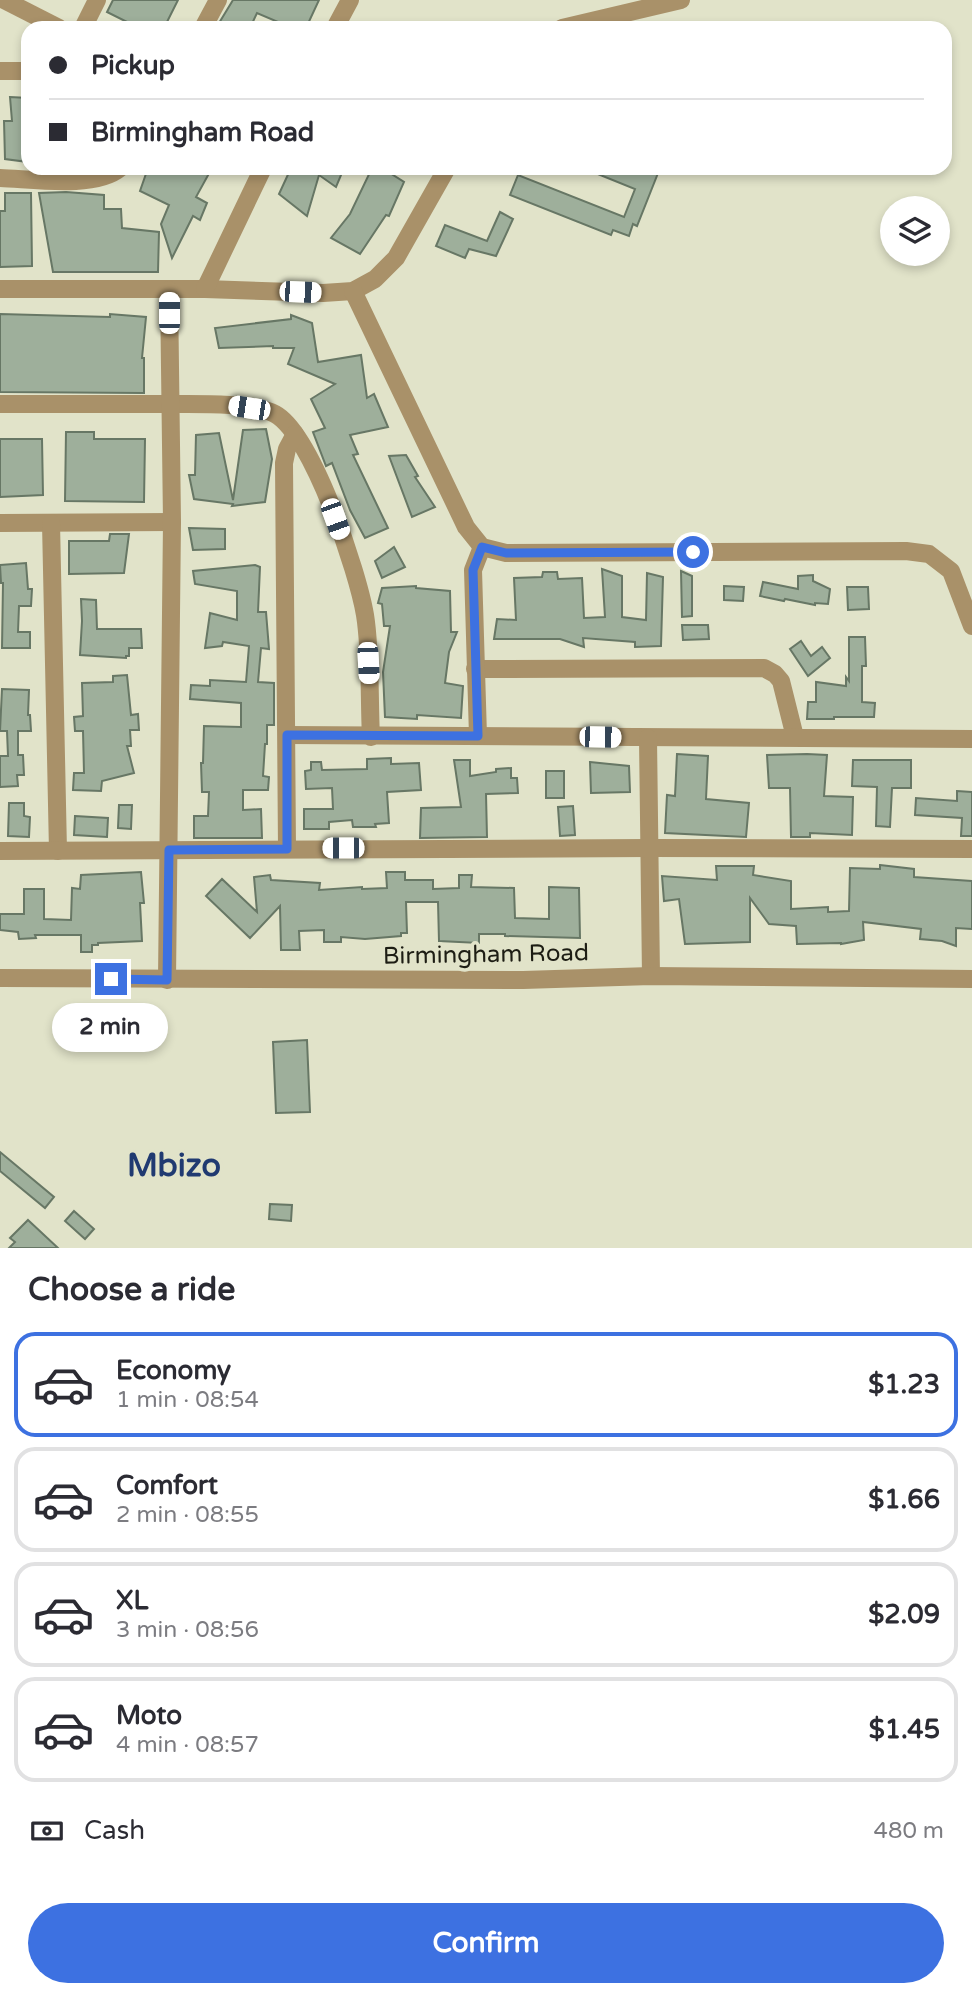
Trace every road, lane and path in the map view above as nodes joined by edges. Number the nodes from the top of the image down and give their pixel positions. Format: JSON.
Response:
{"nodes":[{"id":1,"x":97,"y":0,"type":"edge"},
{"id":2,"x":218,"y":0,"type":"edge"},
{"id":3,"x":350,"y":0,"type":"edge"},
{"id":4,"x":681,"y":0,"type":"edge"},
{"id":5,"x":12,"y":2,"type":"edge"},
{"id":6,"x":661,"y":2,"type":"edge"},
{"id":7,"x":46,"y":21,"type":"edge"},
{"id":8,"x":86,"y":21,"type":"edge"},
{"id":9,"x":207,"y":21,"type":"edge"},
{"id":10,"x":339,"y":21,"type":"edge"},
{"id":11,"x":589,"y":21,"type":"edge"},
{"id":12,"x":0,"y":71,"type":"edge"},
{"id":13,"x":21,"y":71,"type":"edge"},
{"id":14,"x":109,"y":175,"type":"edge"},
{"id":15,"x":260,"y":175,"type":"edge"},
{"id":16,"x":443,"y":175,"type":"edge"},
{"id":17,"x":0,"y":178,"type":"edge"},
{"id":18,"x":0,"y":289,"type":"edge"},
{"id":19,"x":205,"y":289,"type":"junction"},
{"id":20,"x":169,"y":290,"type":"junction"},
{"id":21,"x":354,"y":291,"type":"junction"},
{"id":22,"x":0,"y":404,"type":"edge"},
{"id":23,"x":170,"y":404,"type":"junction"},
{"id":24,"x":295,"y":434,"type":"junction"},
{"id":25,"x":172,"y":522,"type":"junction"},
{"id":26,"x":0,"y":523,"type":"edge"},
{"id":27,"x":51,"y":523,"type":"junction"},
{"id":28,"x":482,"y":547,"type":"junction"},
{"id":29,"x":972,"y":626,"type":"edge"},
{"id":30,"x":475,"y":669,"type":"junction"},
{"id":31,"x":287,"y":735,"type":"junction"},
{"id":32,"x":478,"y":736,"type":"junction"},
{"id":33,"x":371,"y":737,"type":"junction"},
{"id":34,"x":795,"y":737,"type":"junction"},
{"id":35,"x":648,"y":738,"type":"junction"},
{"id":36,"x":972,"y":739,"type":"edge"},
{"id":37,"x":650,"y":848,"type":"junction"},
{"id":38,"x":287,"y":849,"type":"junction"},
{"id":39,"x":972,"y":849,"type":"edge"},
{"id":40,"x":0,"y":850,"type":"edge"},
{"id":41,"x":58,"y":850,"type":"junction"},
{"id":42,"x":169,"y":850,"type":"junction"},
{"id":43,"x":651,"y":976,"type":"junction"},
{"id":44,"x":0,"y":978,"type":"edge"},
{"id":45,"x":972,"y":979,"type":"edge"},
{"id":46,"x":167,"y":980,"type":"junction"}],
"edges":[{"from":1,"to":8,"type":"street"},
{"from":2,"to":9,"type":"street"},
{"from":3,"to":10,"type":"street"},
{"from":4,"to":6,"type":"street"},
{"from":5,"to":7,"type":"street"},
{"from":6,"to":11,"type":"street"},
{"from":12,"to":13,"type":"street"},
{"from":14,"to":17,"type":"street"},
{"from":15,"to":19,"type":"street"},
{"from":16,"to":21,"type":"street"},
{"from":18,"to":20,"type":"street"},
{"from":19,"to":20,"type":"street"},
{"from":19,"to":21,"type":"street"},
{"from":20,"to":23,"type":"street"},
{"from":21,"to":28,"type":"street"},
{"from":22,"to":23,"type":"street"},
{"from":23,"to":24,"type":"street"},
{"from":23,"to":25,"type":"street"},
{"from":24,"to":31,"type":"street"},
{"from":24,"to":33,"type":"street"},
{"from":25,"to":27,"type":"street"},
{"from":25,"to":42,"type":"street"},
{"from":26,"to":27,"type":"street"},
{"from":27,"to":41,"type":"street"},
{"from":28,"to":29,"type":"street"},
{"from":28,"to":30,"type":"street"},
{"from":30,"to":32,"type":"street"},
{"from":30,"to":34,"type":"street"},
{"from":31,"to":33,"type":"street"},
{"from":31,"to":38,"type":"street"},
{"from":32,"to":33,"type":"street"},
{"from":32,"to":35,"type":"street"},
{"from":34,"to":35,"type":"street"},
{"from":34,"to":36,"type":"street"},
{"from":35,"to":37,"type":"street"},
{"from":37,"to":38,"type":"street"},
{"from":37,"to":39,"type":"street"},
{"from":37,"to":43,"type":"street"},
{"from":38,"to":42,"type":"street"},
{"from":40,"to":41,"type":"street"},
{"from":41,"to":42,"type":"street"},
{"from":42,"to":46,"type":"street"},
{"from":43,"to":45,"type":"street","name":"Birmingham Road"},
{"from":43,"to":46,"type":"street","name":"Birmingham Road"},
{"from":44,"to":46,"type":"street","name":"Birmingham Road"}]}
